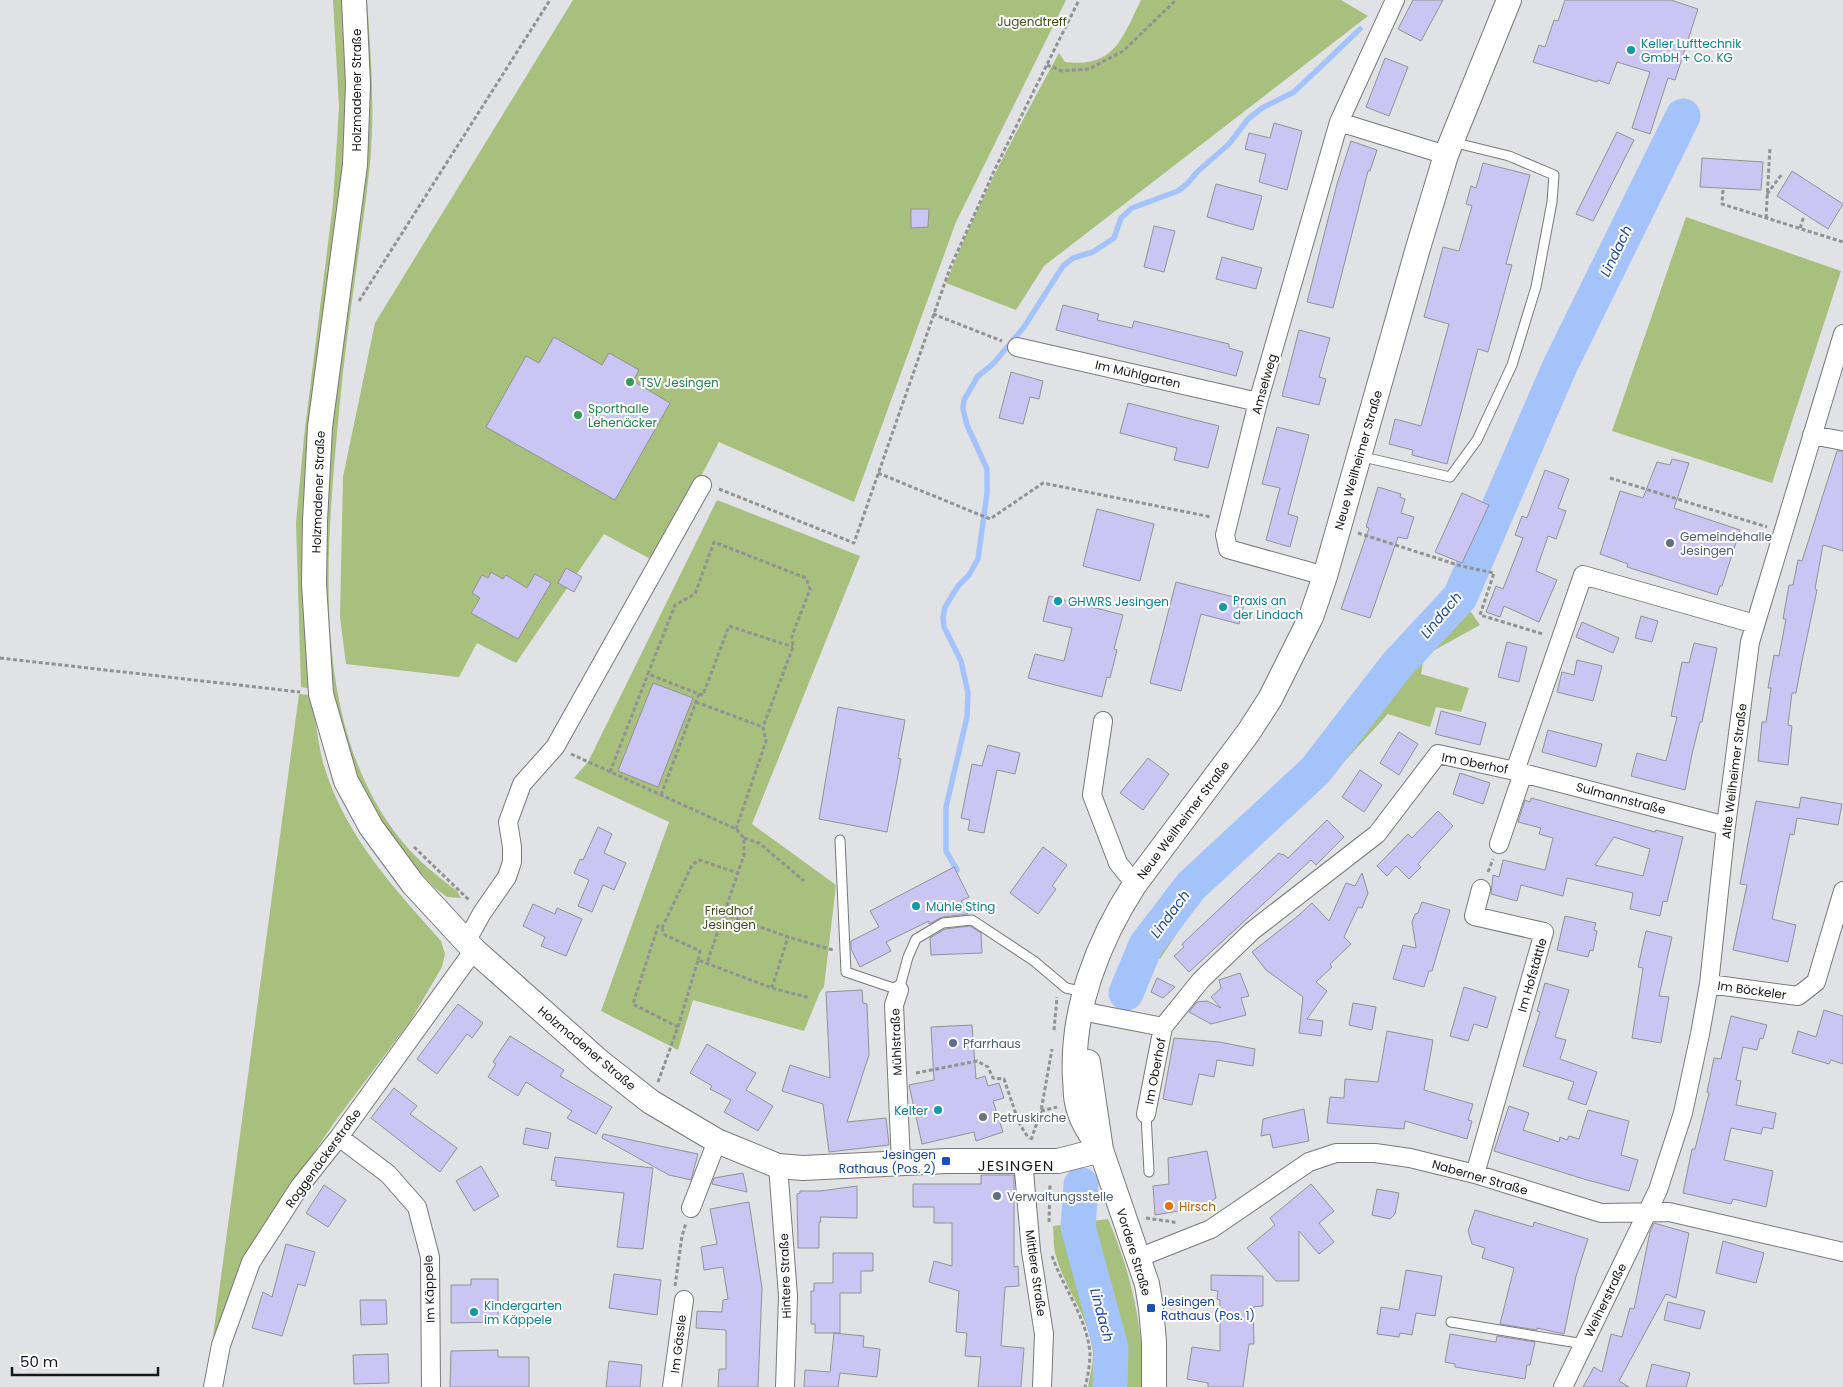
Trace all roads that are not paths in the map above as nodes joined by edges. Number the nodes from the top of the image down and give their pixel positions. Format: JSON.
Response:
{"nodes":[{"id":1,"x":354,"y":0,"type":"edge"},
{"id":2,"x":1394,"y":0,"type":"edge"},
{"id":3,"x":1509,"y":0,"type":"edge"},
{"id":4,"x":1339,"y":122,"type":"junction"},
{"id":5,"x":1449,"y":148,"type":"junction"},
{"id":6,"x":1843,"y":334,"type":"edge"},
{"id":7,"x":1017,"y":347,"type":"dead end"},
{"id":8,"x":1258,"y":402,"type":"junction"},
{"id":9,"x":1812,"y":435,"type":"junction"},
{"id":10,"x":1843,"y":441,"type":"edge"},
{"id":11,"x":1358,"y":456,"type":"junction"},
{"id":12,"x":702,"y":485,"type":"road end"},
{"id":13,"x":1326,"y":576,"type":"junction"},
{"id":14,"x":1755,"y":624,"type":"junction"},
{"id":15,"x":1103,"y":721,"type":"dead end"},
{"id":16,"x":1519,"y":772,"type":"junction"},
{"id":17,"x":1726,"y":826,"type":"junction"},
{"id":18,"x":840,"y":840,"type":"dead end"},
{"id":19,"x":1499,"y":844,"type":"road end"},
{"id":20,"x":1135,"y":884,"type":"junction"},
{"id":21,"x":1481,"y":889,"type":"road end"},
{"id":22,"x":1843,"y":891,"type":"edge"},
{"id":23,"x":470,"y":946,"type":"junction"},
{"id":24,"x":1709,"y":984,"type":"junction"},
{"id":25,"x":899,"y":990,"type":"junction"},
{"id":26,"x":1083,"y":1001,"type":"junction"},
{"id":27,"x":1163,"y":1027,"type":"junction"},
{"id":28,"x":1146,"y":1114,"type":"joint"},
{"id":29,"x":339,"y":1137,"type":"junction"},
{"id":30,"x":717,"y":1141,"type":"junction"},
{"id":31,"x":1101,"y":1150,"type":"junction"},
{"id":32,"x":1027,"y":1151,"type":"junction"},
{"id":33,"x":901,"y":1163,"type":"junction"},
{"id":34,"x":778,"y":1166,"type":"junction"},
{"id":35,"x":1149,"y":1172,"type":"dead end"},
{"id":36,"x":1475,"y":1174,"type":"junction"},
{"id":37,"x":691,"y":1208,"type":"road end"},
{"id":38,"x":1647,"y":1212,"type":"junction"},
{"id":39,"x":1843,"y":1252,"type":"edge"},
{"id":40,"x":1138,"y":1258,"type":"junction"},
{"id":41,"x":684,"y":1300,"type":"road end"},
{"id":42,"x":1451,"y":1322,"type":"dead end"},
{"id":43,"x":1584,"y":1344,"type":"junction"},
{"id":44,"x":212,"y":1387,"type":"edge"},
{"id":45,"x":431,"y":1387,"type":"edge"},
{"id":46,"x":672,"y":1387,"type":"edge"},
{"id":47,"x":785,"y":1387,"type":"edge"},
{"id":48,"x":1042,"y":1387,"type":"edge"},
{"id":49,"x":1154,"y":1387,"type":"edge"},
{"id":50,"x":1563,"y":1387,"type":"edge"}],
"edges":[{"from":1,"to":23,"type":"street","name":"Holzmadener Straße"},
{"from":2,"to":4,"type":"street","name":"Amselweg"},
{"from":3,"to":5,"type":"street","name":"Neue Weilheimer Straße"},
{"from":4,"to":5,"type":"street"},
{"from":4,"to":8,"type":"street","name":"Amselweg"},
{"from":5,"to":11,"type":"street","name":"Neue Weilheimer Straße"},
{"from":5,"to":11,"type":"lane"},
{"from":6,"to":9,"type":"street","name":"Alte Weilheimer Straße"},
{"from":7,"to":8,"type":"street","name":"Im Mühlgarten"},
{"from":8,"to":13,"type":"street","name":"Amselweg"},
{"from":9,"to":10,"type":"street"},
{"from":9,"to":14,"type":"street","name":"Alte Weilheimer Straße"},
{"from":11,"to":13,"type":"street","name":"Neue Weilheimer Straße"},
{"from":12,"to":23,"type":"street"},
{"from":13,"to":20,"type":"street","name":"Neue Weilheimer Straße"},
{"from":14,"to":16,"type":"street","name":"Im Oberhof"},
{"from":14,"to":17,"type":"street","name":"Alte Weilheimer Straße"},
{"from":15,"to":20,"type":"street","name":"Neue Weilheimer Straße"},
{"from":16,"to":17,"type":"street","name":"Sulmannstraße"},
{"from":16,"to":19,"type":"street"},
{"from":16,"to":27,"type":"street","name":"Im Oberhof"},
{"from":17,"to":24,"type":"street","name":"Alte Weilheimer Straße"},
{"from":18,"to":25,"type":"lane"},
{"from":20,"to":26,"type":"street","name":"Neue Weilheimer Straße"},
{"from":21,"to":36,"type":"street","name":"Im Hofstättle"},
{"from":22,"to":24,"type":"street","name":"Im Böckeler"},
{"from":23,"to":29,"type":"street","name":"Roggenäckerstraße"},
{"from":23,"to":30,"type":"street","name":"Holzmadener Straße"},
{"from":24,"to":38,"type":"street","name":"Alte Weilheimer Straße"},
{"from":25,"to":26,"type":"lane","name":"Mühlstraße"},
{"from":25,"to":33,"type":"street","name":"Mühlstraße"},
{"from":26,"to":27,"type":"street","name":"Im Oberhof"},
{"from":26,"to":31,"type":"street","name":"Neue Weilheimer Straße"},
{"from":27,"to":28,"type":"street","name":"Im Oberhof"},
{"from":28,"to":35,"type":"lane"},
{"from":29,"to":44,"type":"street","name":"Roggenäckerstraße"},
{"from":29,"to":45,"type":"street","name":"Im Käppele"},
{"from":30,"to":34,"type":"street","name":"Holzmadener Straße"},
{"from":30,"to":37,"type":"street"},
{"from":31,"to":32,"type":"street"},
{"from":31,"to":40,"type":"street","name":"Vordere Straße"},
{"from":32,"to":33,"type":"street"},
{"from":32,"to":48,"type":"street","name":"Mittlere Straße"},
{"from":33,"to":34,"type":"street"},
{"from":34,"to":47,"type":"street","name":"Hintere Straße"},
{"from":36,"to":38,"type":"street","name":"Naberner Straße"},
{"from":36,"to":40,"type":"street","name":"Naberner Straße"},
{"from":38,"to":39,"type":"street","name":"Naberner Straße"},
{"from":38,"to":43,"type":"street","name":"Weiherstraße"},
{"from":40,"to":49,"type":"street","name":"Vordere Straße"},
{"from":41,"to":46,"type":"street","name":"Im Gässle"},
{"from":42,"to":43,"type":"lane"},
{"from":43,"to":50,"type":"street","name":"Weiherstraße"}]}
